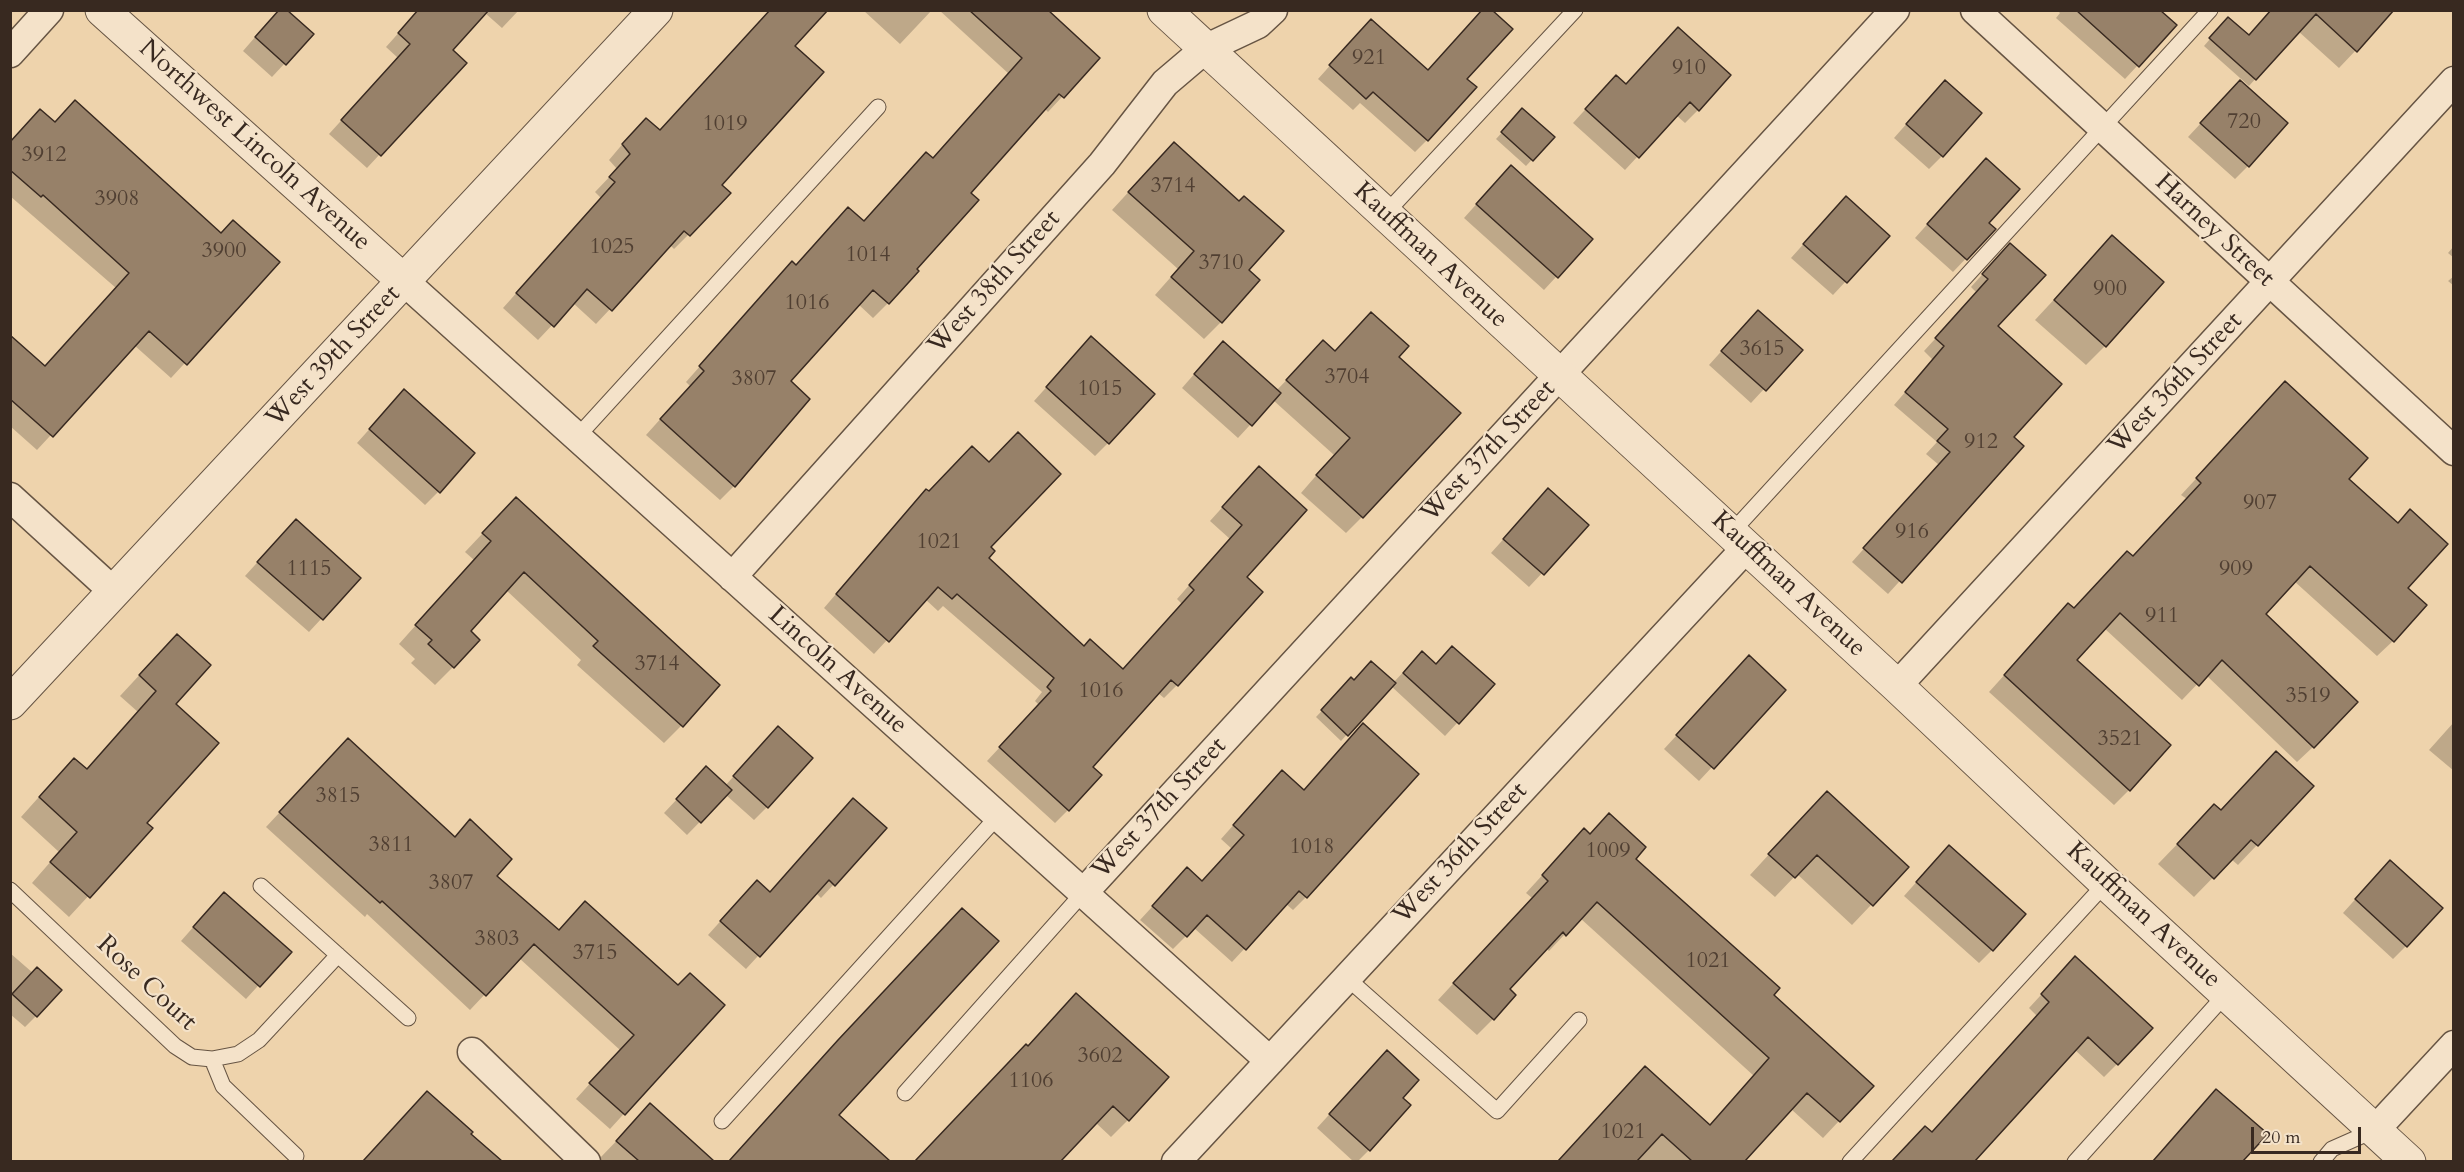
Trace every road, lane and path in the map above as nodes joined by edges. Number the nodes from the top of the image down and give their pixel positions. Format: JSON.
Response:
{"nodes":[{"id":1,"x":49,"y":10,"type":"edge"},
{"id":2,"x":102,"y":10,"type":"edge"},
{"id":3,"x":656,"y":10,"type":"edge"},
{"id":4,"x":1164,"y":10,"type":"edge"},
{"id":5,"x":1273,"y":10,"type":"edge"},
{"id":6,"x":1575,"y":10,"type":"edge"},
{"id":7,"x":1895,"y":10,"type":"edge"},
{"id":8,"x":1975,"y":10,"type":"edge"},
{"id":9,"x":2210,"y":10,"type":"edge"},
{"id":10,"x":1205,"y":49,"type":"junction"},
{"id":11,"x":10,"y":52,"type":"edge"},
{"id":12,"x":2454,"y":81,"type":"edge"},
{"id":13,"x":878,"y":108,"type":"dead end"},
{"id":14,"x":2103,"y":128,"type":"junction"},
{"id":15,"x":1385,"y":214,"type":"junction"},
{"id":16,"x":2270,"y":281,"type":"junction"},
{"id":17,"x":405,"y":282,"type":"junction"},
{"id":18,"x":1560,"y":375,"type":"junction"},
{"id":19,"x":577,"y":437,"type":"junction"},
{"id":20,"x":2454,"y":451,"type":"edge"},
{"id":21,"x":10,"y":497,"type":"edge"},
{"id":22,"x":1739,"y":540,"type":"junction"},
{"id":23,"x":732,"y":576,"type":"junction"},
{"id":24,"x":113,"y":591,"type":"junction"},
{"id":25,"x":1897,"y":686,"type":"junction"},
{"id":26,"x":10,"y":703,"type":"edge"},
{"id":27,"x":998,"y":816,"type":"junction"},
{"id":28,"x":2106,"y":883,"type":"junction"},
{"id":29,"x":261,"y":886,"type":"dead end"},
{"id":30,"x":10,"y":890,"type":"edge"},
{"id":31,"x":1083,"y":893,"type":"junction"},
{"id":32,"x":338,"y":955,"type":"junction"},
{"id":33,"x":1347,"y":978,"type":"junction"},
{"id":34,"x":2226,"y":994,"type":"junction"},
{"id":35,"x":408,"y":1018,"type":"dead end"},
{"id":36,"x":1580,"y":1020,"type":"dead end"},
{"id":37,"x":2454,"y":1045,"type":"edge"},
{"id":38,"x":472,"y":1052,"type":"dead end"},
{"id":39,"x":212,"y":1059,"type":"junction"},
{"id":40,"x":1270,"y":1061,"type":"junction"},
{"id":41,"x":905,"y":1093,"type":"dead end"},
{"id":42,"x":722,"y":1121,"type":"dead end"},
{"id":43,"x":2375,"y":1130,"type":"junction"},
{"id":44,"x":296,"y":1156,"type":"dead end"},
{"id":45,"x":2400,"y":1158,"type":"edge"},
{"id":46,"x":585,"y":1161,"type":"edge"},
{"id":47,"x":1176,"y":1161,"type":"edge"},
{"id":48,"x":1850,"y":1161,"type":"edge"},
{"id":49,"x":2075,"y":1161,"type":"edge"},
{"id":50,"x":2321,"y":1161,"type":"edge"}],
"edges":[{"from":1,"to":11,"type":"street"},
{"from":2,"to":17,"type":"street","name":"Northwest Lincoln Avenue"},
{"from":3,"to":17,"type":"street","name":"West 39th Street"},
{"from":4,"to":10,"type":"street","name":"Kauffman Avenue"},
{"from":5,"to":10,"type":"street","name":"West 38th Street"},
{"from":6,"to":15,"type":"lane"},
{"from":7,"to":18,"type":"street","name":"West 37th Street"},
{"from":8,"to":14,"type":"street","name":"Harney Street"},
{"from":9,"to":14,"type":"lane"},
{"from":10,"to":15,"type":"street","name":"Kauffman Avenue"},
{"from":10,"to":23,"type":"street","name":"West 38th Street"},
{"from":12,"to":16,"type":"street","name":"West 36th Street"},
{"from":13,"to":19,"type":"lane"},
{"from":14,"to":16,"type":"street","name":"Harney Street"},
{"from":14,"to":22,"type":"lane"},
{"from":15,"to":18,"type":"street","name":"Kauffman Avenue"},
{"from":16,"to":20,"type":"street","name":"Harney Street"},
{"from":16,"to":25,"type":"street","name":"West 36th Street"},
{"from":17,"to":19,"type":"street","name":"Lincoln Avenue"},
{"from":17,"to":24,"type":"street","name":"West 39th Street"},
{"from":18,"to":22,"type":"street","name":"Kauffman Avenue"},
{"from":18,"to":31,"type":"street","name":"West 37th Street"},
{"from":19,"to":23,"type":"street","name":"Lincoln Avenue"},
{"from":21,"to":24,"type":"street"},
{"from":22,"to":25,"type":"street","name":"Kauffman Avenue"},
{"from":22,"to":33,"type":"street","name":"West 36th Street"},
{"from":23,"to":27,"type":"street","name":"Lincoln Avenue"},
{"from":24,"to":26,"type":"street","name":"West 39th Street"},
{"from":25,"to":28,"type":"street","name":"Kauffman Avenue"},
{"from":27,"to":31,"type":"street","name":"Lincoln Avenue"},
{"from":27,"to":42,"type":"lane"},
{"from":28,"to":34,"type":"street","name":"Kauffman Avenue"},
{"from":28,"to":48,"type":"lane"},
{"from":29,"to":32,"type":"lane"},
{"from":30,"to":39,"type":"lane","name":"Rose Court"},
{"from":31,"to":40,"type":"street","name":"Lincoln Avenue"},
{"from":31,"to":41,"type":"lane"},
{"from":32,"to":35,"type":"lane"},
{"from":32,"to":39,"type":"lane","name":"Rose Court"},
{"from":33,"to":36,"type":"lane"},
{"from":33,"to":40,"type":"street","name":"West 36th Street"},
{"from":34,"to":43,"type":"street","name":"Kauffman Avenue"},
{"from":34,"to":49,"type":"lane"},
{"from":37,"to":43,"type":"street"},
{"from":38,"to":46,"type":"street"},
{"from":39,"to":44,"type":"lane"},
{"from":40,"to":47,"type":"street","name":"West 36th Street"},
{"from":43,"to":45,"type":"street","name":"Kauffman Avenue"},
{"from":43,"to":50,"type":"lane"}]}
